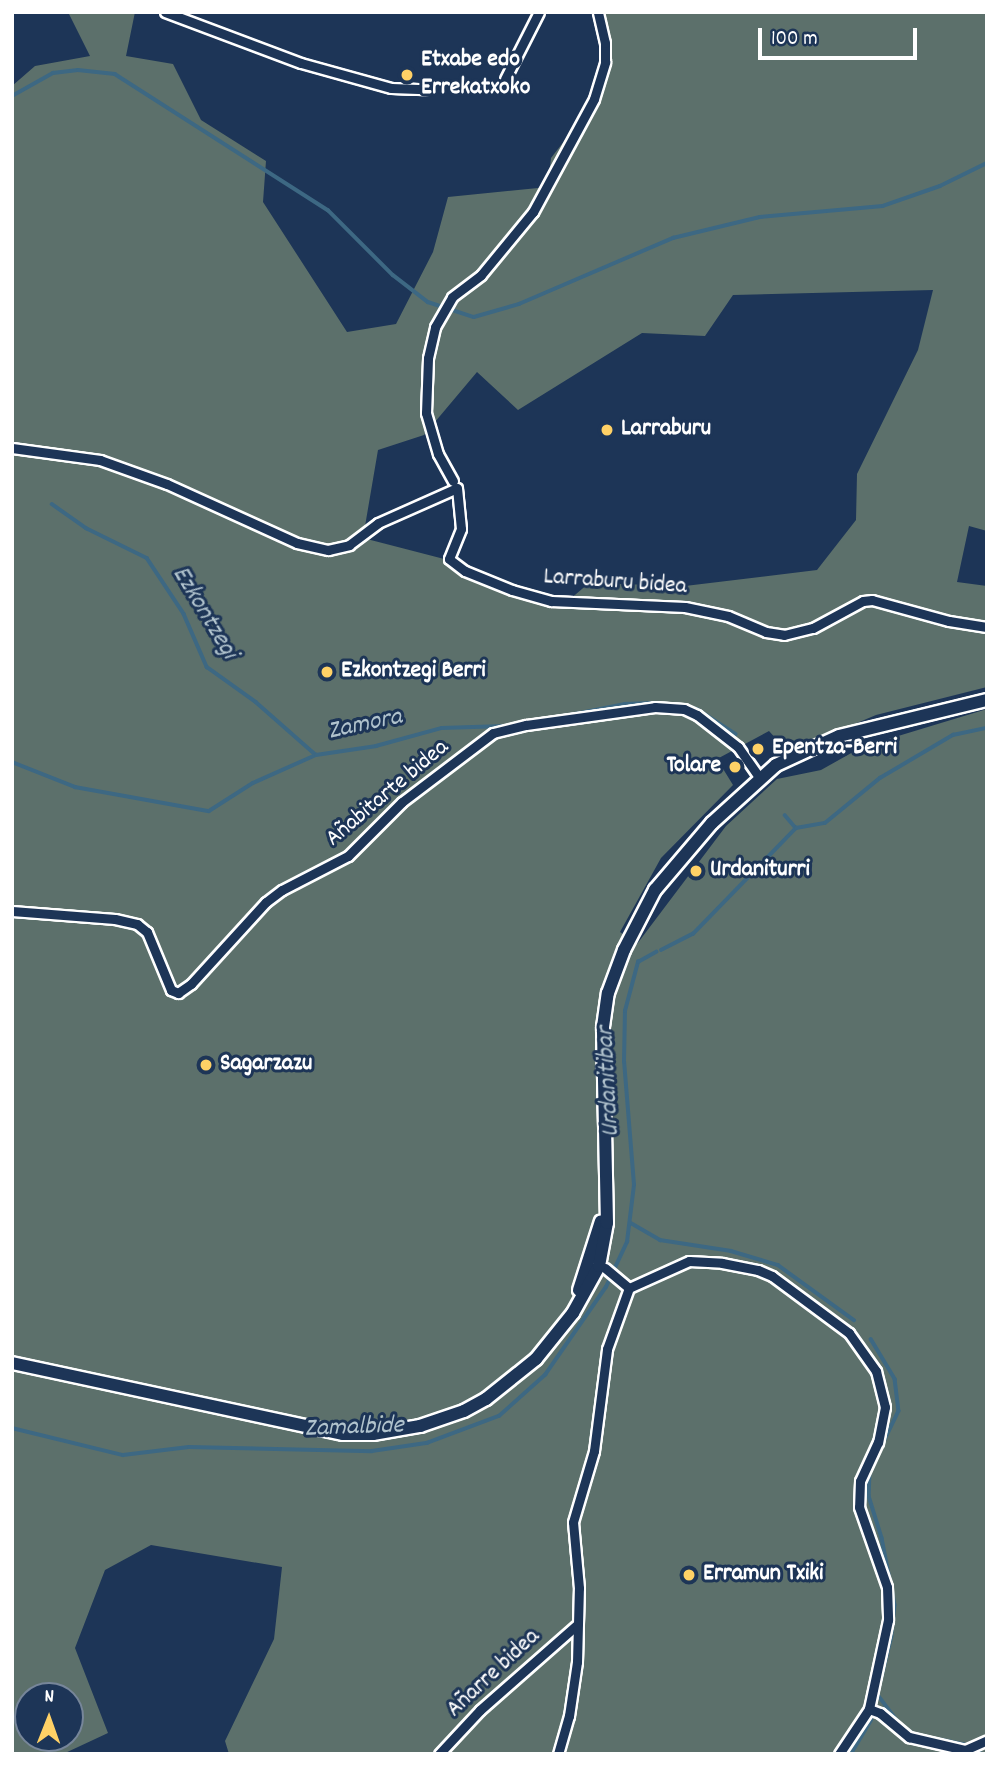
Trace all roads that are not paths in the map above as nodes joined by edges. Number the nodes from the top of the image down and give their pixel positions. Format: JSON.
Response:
{"nodes":[{"id":1,"x":165,"y":12,"type":"edge"},
{"id":2,"x":539,"y":12,"type":"edge"},
{"id":3,"x":598,"y":12,"type":"edge"},
{"id":4,"x":505,"y":79,"type":"dead end"},
{"id":5,"x":425,"y":89,"type":"dead end"},
{"id":6,"x":12,"y":448,"type":"edge"},
{"id":7,"x":453,"y":481,"type":"dead end"},
{"id":8,"x":987,"y":626,"type":"edge"},
{"id":9,"x":987,"y":699,"type":"edge"},
{"id":10,"x":760,"y":778,"type":"junction"},
{"id":11,"x":12,"y":911,"type":"edge"},
{"id":12,"x":604,"y":1210,"type":"junction"},
{"id":13,"x":600,"y":1224,"type":"junction"},
{"id":14,"x":605,"y":1268,"type":"junction"},
{"id":15,"x":585,"y":1277,"type":"junction"},
{"id":16,"x":626,"y":1286,"type":"junction"},
{"id":17,"x":564,"y":1322,"type":"junction"},
{"id":18,"x":12,"y":1363,"type":"edge"},
{"id":19,"x":578,"y":1624,"type":"junction"},
{"id":20,"x":869,"y":1709,"type":"junction"},
{"id":21,"x":987,"y":1740,"type":"edge"},
{"id":22,"x":439,"y":1754,"type":"edge"},
{"id":23,"x":558,"y":1754,"type":"edge"},
{"id":24,"x":839,"y":1754,"type":"edge"}],
"edges":[{"from":1,"to":5,"type":"street"},
{"from":2,"to":4,"type":"street"},
{"from":3,"to":7,"type":"street"},
{"from":6,"to":8,"type":"street","name":"Larraburu bidea"},
{"from":9,"to":10,"type":"main road"},
{"from":10,"to":11,"type":"street","name":"Añabitarte bidea"},
{"from":10,"to":12,"type":"main road"},
{"from":12,"to":13,"type":"main road"},
{"from":12,"to":14,"type":"main road"},
{"from":13,"to":14,"type":"main road"},
{"from":13,"to":15,"type":"main road"},
{"from":14,"to":15,"type":"main road"},
{"from":14,"to":16,"type":"street"},
{"from":14,"to":17,"type":"main road"},
{"from":15,"to":17,"type":"main road"},
{"from":16,"to":19,"type":"street"},
{"from":16,"to":20,"type":"street"},
{"from":17,"to":18,"type":"main road"},
{"from":19,"to":22,"type":"street","name":"Añarre bidea"},
{"from":19,"to":23,"type":"street"},
{"from":20,"to":21,"type":"street"},
{"from":20,"to":24,"type":"street"}]}
